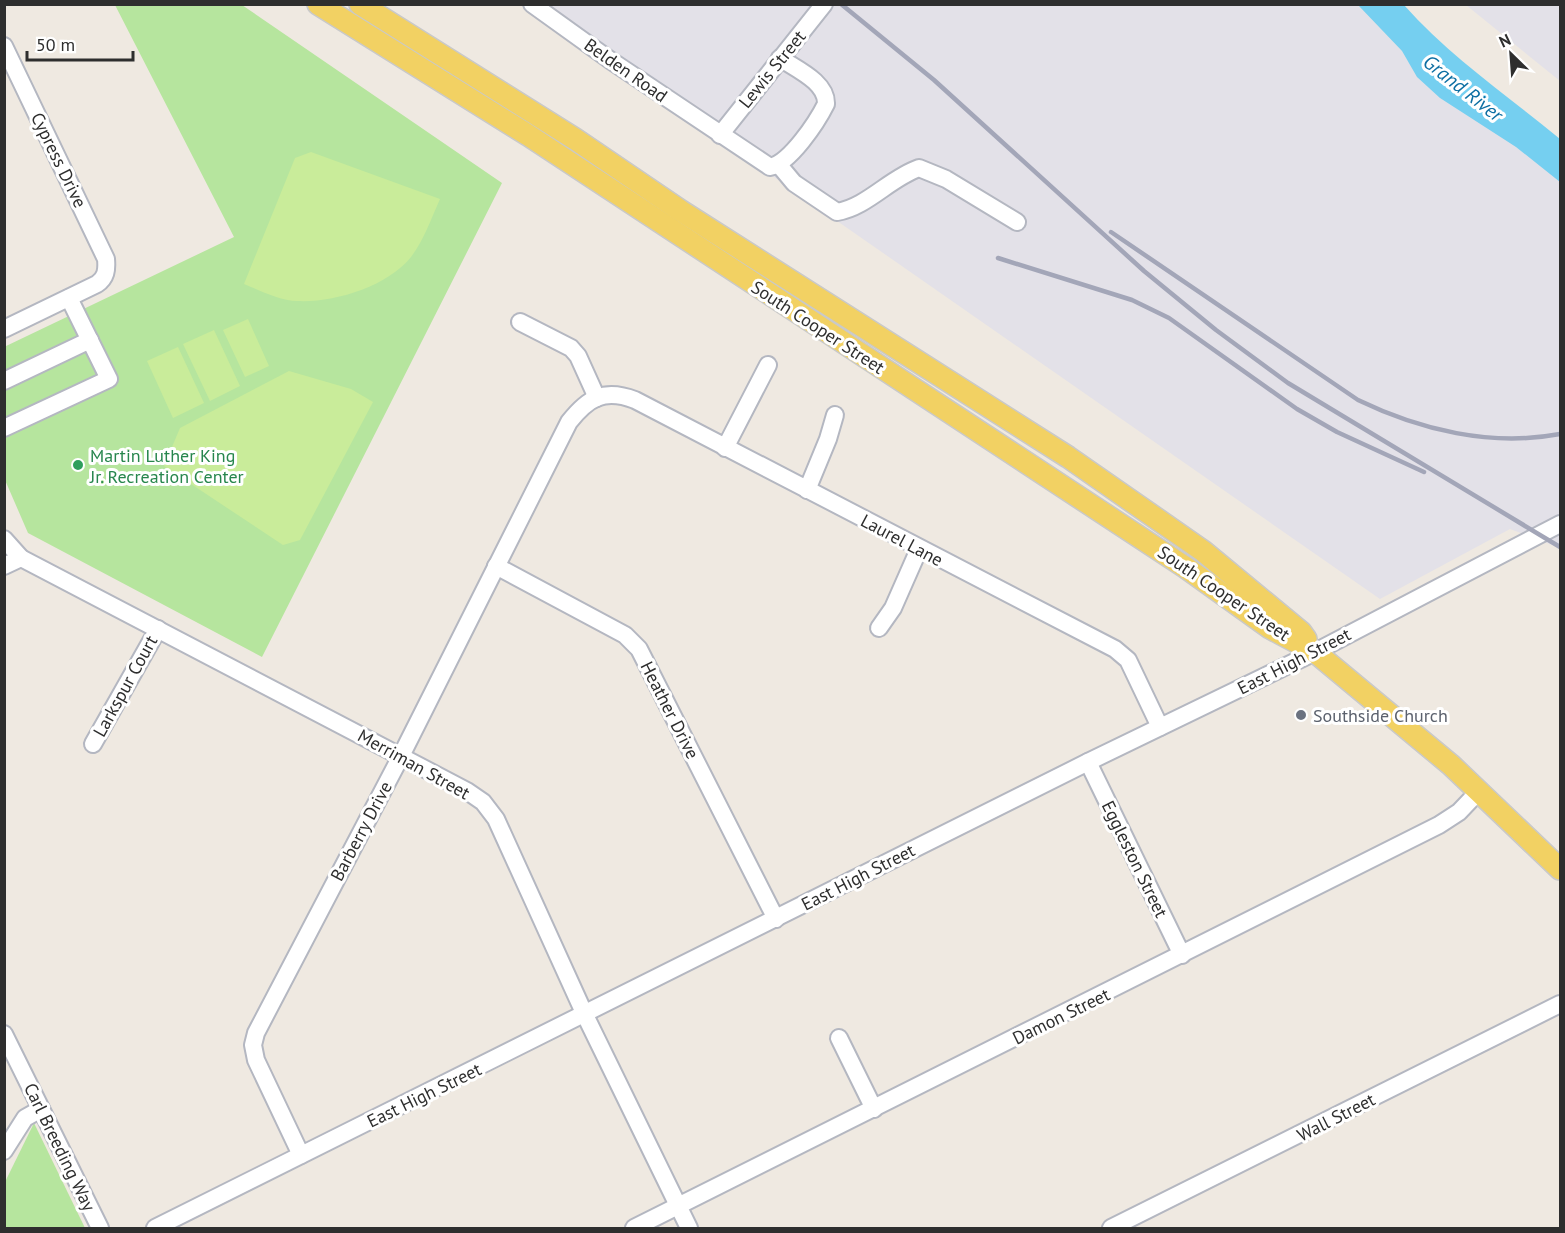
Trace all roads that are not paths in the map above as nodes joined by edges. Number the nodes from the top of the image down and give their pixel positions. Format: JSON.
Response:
{"nodes":[{"id":1,"x":318,"y":4,"type":"edge"},
{"id":2,"x":360,"y":4,"type":"edge"},
{"id":3,"x":532,"y":4,"type":"edge"},
{"id":4,"x":824,"y":4,"type":"edge"},
{"id":5,"x":4,"y":46,"type":"edge"},
{"id":6,"x":780,"y":58,"type":"junction"},
{"id":7,"x":720,"y":135,"type":"junction"},
{"id":8,"x":780,"y":165,"type":"junction"},
{"id":9,"x":1017,"y":222,"type":"dead end"},
{"id":10,"x":69,"y":298,"type":"junction"},
{"id":11,"x":520,"y":322,"type":"dead end"},
{"id":12,"x":4,"y":329,"type":"edge"},
{"id":13,"x":90,"y":340,"type":"junction"},
{"id":14,"x":768,"y":365,"type":"dead end"},
{"id":15,"x":4,"y":381,"type":"edge"},
{"id":16,"x":601,"y":397,"type":"junction"},
{"id":17,"x":835,"y":415,"type":"dead end"},
{"id":18,"x":4,"y":428,"type":"edge"},
{"id":19,"x":725,"y":448,"type":"junction"},
{"id":20,"x":807,"y":490,"type":"junction"},
{"id":21,"x":1560,"y":524,"type":"edge"},
{"id":22,"x":4,"y":539,"type":"edge"},
{"id":23,"x":919,"y":549,"type":"junction"},
{"id":24,"x":21,"y":558,"type":"junction"},
{"id":25,"x":4,"y":566,"type":"edge"},
{"id":26,"x":496,"y":566,"type":"junction"},
{"id":27,"x":879,"y":628,"type":"dead end"},
{"id":28,"x":158,"y":629,"type":"junction"},
{"id":29,"x":1315,"y":652,"type":"junction"},
{"id":30,"x":1160,"y":727,"type":"junction"},
{"id":31,"x":93,"y":744,"type":"dead end"},
{"id":32,"x":401,"y":756,"type":"junction"},
{"id":33,"x":1088,"y":762,"type":"junction"},
{"id":34,"x":1479,"y":790,"type":"junction"},
{"id":35,"x":1560,"y":869,"type":"edge"},
{"id":36,"x":776,"y":919,"type":"junction"},
{"id":37,"x":1182,"y":955,"type":"junction"},
{"id":38,"x":1560,"y":1004,"type":"edge"},
{"id":39,"x":585,"y":1015,"type":"junction"},
{"id":40,"x":4,"y":1034,"type":"edge"},
{"id":41,"x":839,"y":1038,"type":"dead end"},
{"id":42,"x":9,"y":1055,"type":"edge"},
{"id":43,"x":41,"y":1109,"type":"junction"},
{"id":44,"x":874,"y":1109,"type":"junction"},
{"id":45,"x":4,"y":1151,"type":"edge"},
{"id":46,"x":301,"y":1155,"type":"junction"},
{"id":47,"x":678,"y":1207,"type":"junction"},
{"id":48,"x":100,"y":1228,"type":"edge"},
{"id":49,"x":155,"y":1228,"type":"edge"},
{"id":50,"x":634,"y":1228,"type":"edge"},
{"id":51,"x":689,"y":1228,"type":"edge"},
{"id":52,"x":1111,"y":1228,"type":"edge"}],
"edges":[{"from":1,"to":29,"type":"main road","name":"South Cooper Street"},
{"from":2,"to":29,"type":"main road","name":"South Cooper Street"},
{"from":3,"to":7,"type":"street","name":"Belden Road"},
{"from":4,"to":6,"type":"street","name":"Lewis Street"},
{"from":5,"to":10,"type":"street","name":"Cypress Drive"},
{"from":6,"to":7,"type":"street","name":"Lewis Street"},
{"from":6,"to":8,"type":"street"},
{"from":7,"to":8,"type":"street","name":"Belden Road"},
{"from":8,"to":9,"type":"street"},
{"from":10,"to":12,"type":"street"},
{"from":10,"to":13,"type":"street"},
{"from":11,"to":16,"type":"street"},
{"from":13,"to":15,"type":"street"},
{"from":13,"to":18,"type":"street"},
{"from":14,"to":19,"type":"street"},
{"from":16,"to":19,"type":"street","name":"Laurel Lane"},
{"from":16,"to":26,"type":"street","name":"Barberry Drive"},
{"from":17,"to":20,"type":"street"},
{"from":19,"to":20,"type":"street","name":"Laurel Lane"},
{"from":20,"to":23,"type":"street","name":"Laurel Lane"},
{"from":21,"to":29,"type":"street","name":"East High Street"},
{"from":22,"to":24,"type":"street"},
{"from":23,"to":27,"type":"street"},
{"from":23,"to":30,"type":"street","name":"Laurel Lane"},
{"from":24,"to":25,"type":"street"},
{"from":24,"to":28,"type":"street","name":"Merriman Street"},
{"from":26,"to":32,"type":"street","name":"Barberry Drive"},
{"from":26,"to":36,"type":"street","name":"Heather Drive"},
{"from":28,"to":31,"type":"street","name":"Larkspur Court"},
{"from":28,"to":32,"type":"street","name":"Merriman Street"},
{"from":29,"to":30,"type":"street","name":"East High Street"},
{"from":29,"to":34,"type":"main road","name":"South Cooper Street"},
{"from":30,"to":33,"type":"street","name":"East High Street"},
{"from":32,"to":39,"type":"street","name":"Merriman Street"},
{"from":32,"to":46,"type":"street","name":"Barberry Drive"},
{"from":33,"to":36,"type":"street","name":"East High Street"},
{"from":33,"to":37,"type":"street","name":"Eggleston Street"},
{"from":34,"to":35,"type":"main road","name":"South Cooper Street"},
{"from":34,"to":37,"type":"street","name":"Damon Street"},
{"from":36,"to":39,"type":"street","name":"East High Street"},
{"from":37,"to":44,"type":"street","name":"Damon Street"},
{"from":38,"to":52,"type":"street","name":"Wall Street"},
{"from":39,"to":46,"type":"street","name":"East High Street"},
{"from":39,"to":47,"type":"street","name":"Merriman Street"},
{"from":40,"to":42,"type":"street","name":"Carl Breeding Way"},
{"from":41,"to":44,"type":"street"},
{"from":42,"to":43,"type":"street","name":"Carl Breeding Way"},
{"from":43,"to":45,"type":"street"},
{"from":43,"to":48,"type":"street","name":"Carl Breeding Way"},
{"from":44,"to":47,"type":"street","name":"Damon Street"},
{"from":46,"to":49,"type":"street","name":"East High Street"},
{"from":47,"to":50,"type":"street","name":"Damon Street"},
{"from":47,"to":51,"type":"street","name":"Merriman Street"}]}
